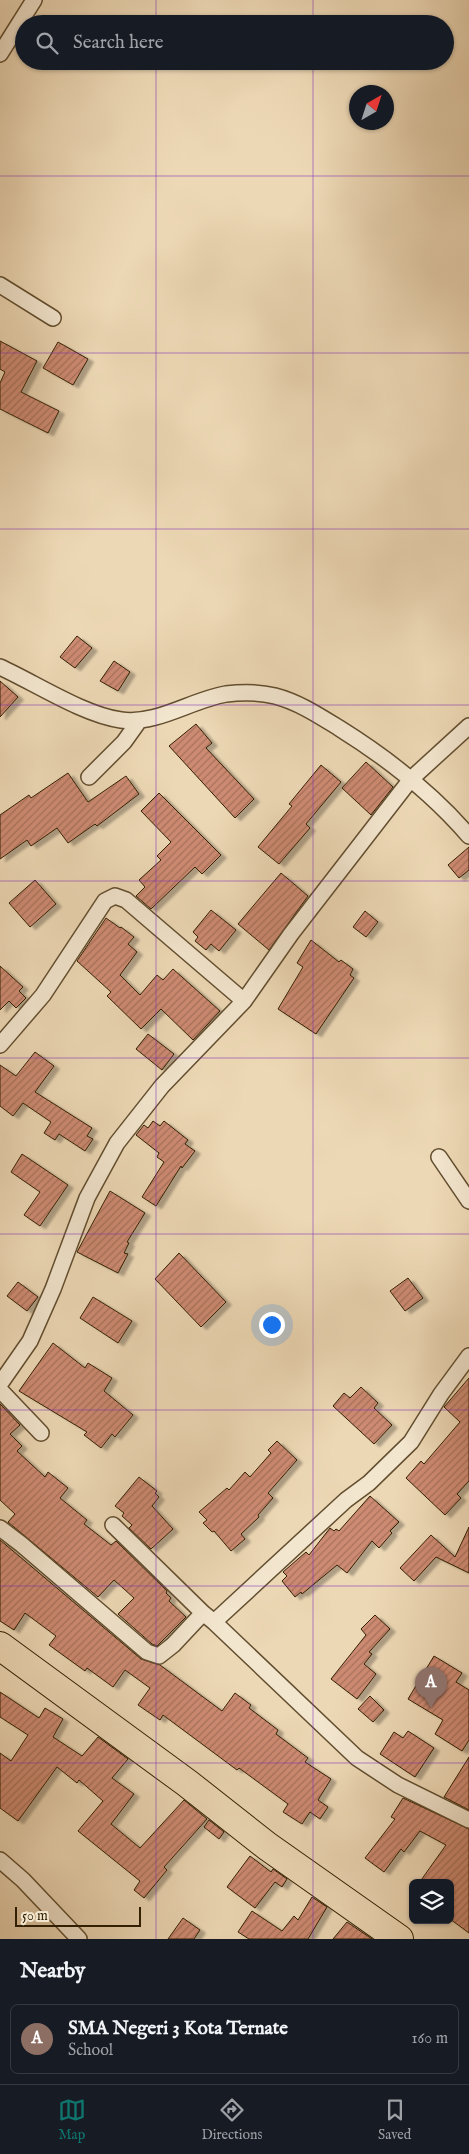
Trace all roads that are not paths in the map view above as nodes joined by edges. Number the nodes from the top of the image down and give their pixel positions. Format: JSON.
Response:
{"nodes":[{"id":1,"x":34,"y":0,"type":"edge"},
{"id":2,"x":24,"y":15,"type":"edge"},
{"id":3,"x":15,"y":29,"type":"edge"},
{"id":4,"x":0,"y":52,"type":"edge"},
{"id":5,"x":0,"y":285,"type":"edge"},
{"id":6,"x":53,"y":318,"type":"dead end"},
{"id":7,"x":0,"y":667,"type":"edge"},
{"id":8,"x":139,"y":721,"type":"junction"},
{"id":9,"x":469,"y":726,"type":"edge"},
{"id":10,"x":89,"y":777,"type":"dead end"},
{"id":11,"x":411,"y":779,"type":"junction"},
{"id":12,"x":469,"y":836,"type":"edge"},
{"id":13,"x":244,"y":1001,"type":"junction"},
{"id":14,"x":0,"y":1045,"type":"edge"},
{"id":15,"x":439,"y":1157,"type":"dead end"},
{"id":16,"x":469,"y":1201,"type":"edge"},
{"id":17,"x":469,"y":1356,"type":"edge"},
{"id":18,"x":0,"y":1384,"type":"edge"},
{"id":19,"x":0,"y":1390,"type":"edge"},
{"id":20,"x":41,"y":1433,"type":"dead end"},
{"id":21,"x":113,"y":1525,"type":"dead end"},
{"id":22,"x":0,"y":1528,"type":"edge"},
{"id":23,"x":209,"y":1618,"type":"junction"},
{"id":24,"x":0,"y":1646,"type":"edge"},
{"id":25,"x":469,"y":1820,"type":"edge"},
{"id":26,"x":0,"y":1860,"type":"edge"},
{"id":27,"x":79,"y":1939,"type":"edge"},
{"id":28,"x":399,"y":1939,"type":"edge"}],
"edges":[{"from":1,"to":2,"type":"street"},
{"from":3,"to":4,"type":"street"},
{"from":5,"to":6,"type":"street"},
{"from":7,"to":8,"type":"street"},
{"from":8,"to":10,"type":"street"},
{"from":8,"to":11,"type":"street"},
{"from":9,"to":11,"type":"street"},
{"from":11,"to":12,"type":"street"},
{"from":11,"to":13,"type":"street"},
{"from":13,"to":14,"type":"street"},
{"from":13,"to":18,"type":"street"},
{"from":15,"to":16,"type":"street"},
{"from":17,"to":23,"type":"street"},
{"from":19,"to":20,"type":"street"},
{"from":21,"to":23,"type":"street"},
{"from":22,"to":23,"type":"street"},
{"from":23,"to":25,"type":"street"},
{"from":24,"to":28,"type":"highway"},
{"from":26,"to":27,"type":"street"}]}
